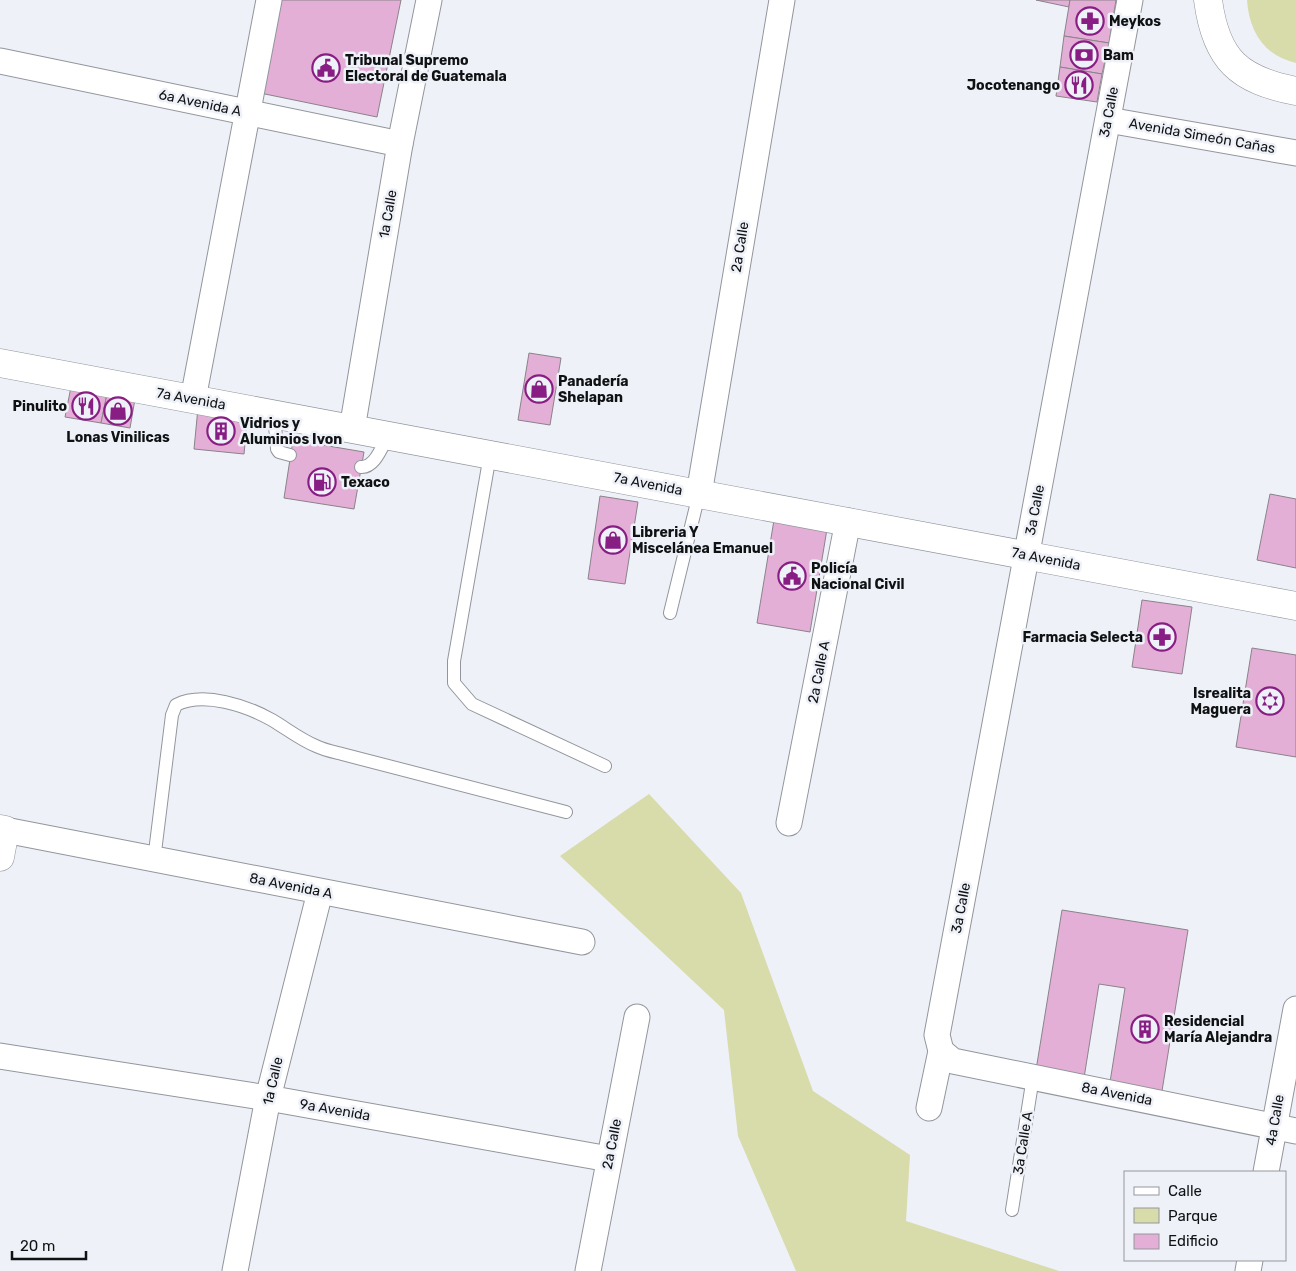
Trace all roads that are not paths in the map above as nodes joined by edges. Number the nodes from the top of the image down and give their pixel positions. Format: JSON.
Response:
{"nodes":[{"id":1,"x":269,"y":0,"type":"edge"},
{"id":2,"x":429,"y":0,"type":"edge"},
{"id":3,"x":782,"y":0,"type":"edge"},
{"id":4,"x":1130,"y":0,"type":"edge"},
{"id":5,"x":1190,"y":0,"type":"edge"},
{"id":6,"x":1209,"y":9,"type":"edge"},
{"id":7,"x":0,"y":62,"type":"edge"},
{"id":8,"x":1296,"y":92,"type":"edge"},
{"id":9,"x":246,"y":112,"type":"junction"},
{"id":10,"x":1108,"y":120,"type":"junction"},
{"id":11,"x":400,"y":144,"type":"junction"},
{"id":12,"x":1296,"y":153,"type":"edge"},
{"id":13,"x":0,"y":363,"type":"edge"},
{"id":14,"x":193,"y":399,"type":"junction"},
{"id":15,"x":274,"y":414,"type":"junction"},
{"id":16,"x":352,"y":429,"type":"junction"},
{"id":17,"x":388,"y":436,"type":"junction"},
{"id":18,"x":490,"y":454,"type":"junction"},
{"id":19,"x":290,"y":455,"type":"dead end"},
{"id":20,"x":361,"y":467,"type":"dead end"},
{"id":21,"x":699,"y":494,"type":"junction"},
{"id":22,"x":848,"y":521,"type":"junction"},
{"id":23,"x":1027,"y":555,"type":"junction"},
{"id":24,"x":1296,"y":606,"type":"edge"},
{"id":25,"x":670,"y":613,"type":"dead end"},
{"id":26,"x":605,"y":766,"type":"dead end"},
{"id":27,"x":566,"y":812,"type":"dead end"},
{"id":28,"x":790,"y":823,"type":"dead end"},
{"id":29,"x":2,"y":829,"type":"edge"},
{"id":30,"x":0,"y":857,"type":"edge"},
{"id":31,"x":154,"y":860,"type":"junction"},
{"id":32,"x":320,"y":892,"type":"junction"},
{"id":33,"x":582,"y":942,"type":"dead end"},
{"id":34,"x":1296,"y":1009,"type":"edge"},
{"id":35,"x":638,"y":1017,"type":"dead end"},
{"id":36,"x":941,"y":1051,"type":"junction"},
{"id":37,"x":0,"y":1056,"type":"edge"},
{"id":38,"x":1033,"y":1077,"type":"junction"},
{"id":39,"x":268,"y":1098,"type":"junction"},
{"id":40,"x":929,"y":1108,"type":"dead end"},
{"id":41,"x":1285,"y":1129,"type":"edge"},
{"id":42,"x":610,"y":1159,"type":"junction"},
{"id":43,"x":1266,"y":1171,"type":"edge"},
{"id":44,"x":1012,"y":1210,"type":"dead end"},
{"id":45,"x":235,"y":1271,"type":"edge"},
{"id":46,"x":588,"y":1271,"type":"edge"}],
"edges":[{"from":1,"to":9,"type":"street"},
{"from":2,"to":11,"type":"street","name":"1a Calle"},
{"from":3,"to":21,"type":"street","name":"2a Calle"},
{"from":4,"to":10,"type":"street","name":"3a Calle"},
{"from":5,"to":6,"type":"main road"},
{"from":6,"to":8,"type":"main road"},
{"from":7,"to":9,"type":"street","name":"6a Avenida A"},
{"from":9,"to":11,"type":"street","name":"6a Avenida A"},
{"from":9,"to":14,"type":"street"},
{"from":10,"to":12,"type":"street","name":"Avenida Simeón Cañas"},
{"from":10,"to":23,"type":"street","name":"3a Calle"},
{"from":11,"to":16,"type":"street","name":"1a Calle"},
{"from":13,"to":14,"type":"main road","name":"7a Avenida"},
{"from":14,"to":15,"type":"main road","name":"7a Avenida"},
{"from":15,"to":16,"type":"main road","name":"7a Avenida"},
{"from":15,"to":19,"type":"lane"},
{"from":16,"to":17,"type":"main road","name":"7a Avenida"},
{"from":17,"to":18,"type":"main road","name":"7a Avenida"},
{"from":17,"to":20,"type":"lane"},
{"from":18,"to":21,"type":"main road","name":"7a Avenida"},
{"from":18,"to":26,"type":"lane"},
{"from":21,"to":22,"type":"main road","name":"7a Avenida"},
{"from":21,"to":25,"type":"lane"},
{"from":22,"to":23,"type":"main road","name":"7a Avenida"},
{"from":22,"to":28,"type":"street","name":"2a Calle A"},
{"from":23,"to":24,"type":"main road","name":"7a Avenida"},
{"from":23,"to":36,"type":"street","name":"3a Calle"},
{"from":27,"to":31,"type":"lane"},
{"from":29,"to":30,"type":"main road"},
{"from":29,"to":31,"type":"street","name":"8a Avenida A"},
{"from":31,"to":32,"type":"street","name":"8a Avenida A"},
{"from":32,"to":33,"type":"street","name":"8a Avenida A"},
{"from":32,"to":39,"type":"street","name":"1a Calle"},
{"from":34,"to":41,"type":"street","name":"4a Calle"},
{"from":35,"to":42,"type":"street","name":"2a Calle"},
{"from":36,"to":38,"type":"street","name":"8a Avenida"},
{"from":36,"to":40,"type":"street","name":"3a Calle"},
{"from":37,"to":39,"type":"street","name":"9a Avenida"},
{"from":38,"to":41,"type":"street","name":"8a Avenida"},
{"from":38,"to":44,"type":"lane","name":"3a Calle A"},
{"from":39,"to":42,"type":"street","name":"9a Avenida"},
{"from":39,"to":45,"type":"street","name":"1a Calle"},
{"from":41,"to":43,"type":"street","name":"4a Calle"},
{"from":42,"to":46,"type":"street","name":"2a Calle"}]}
